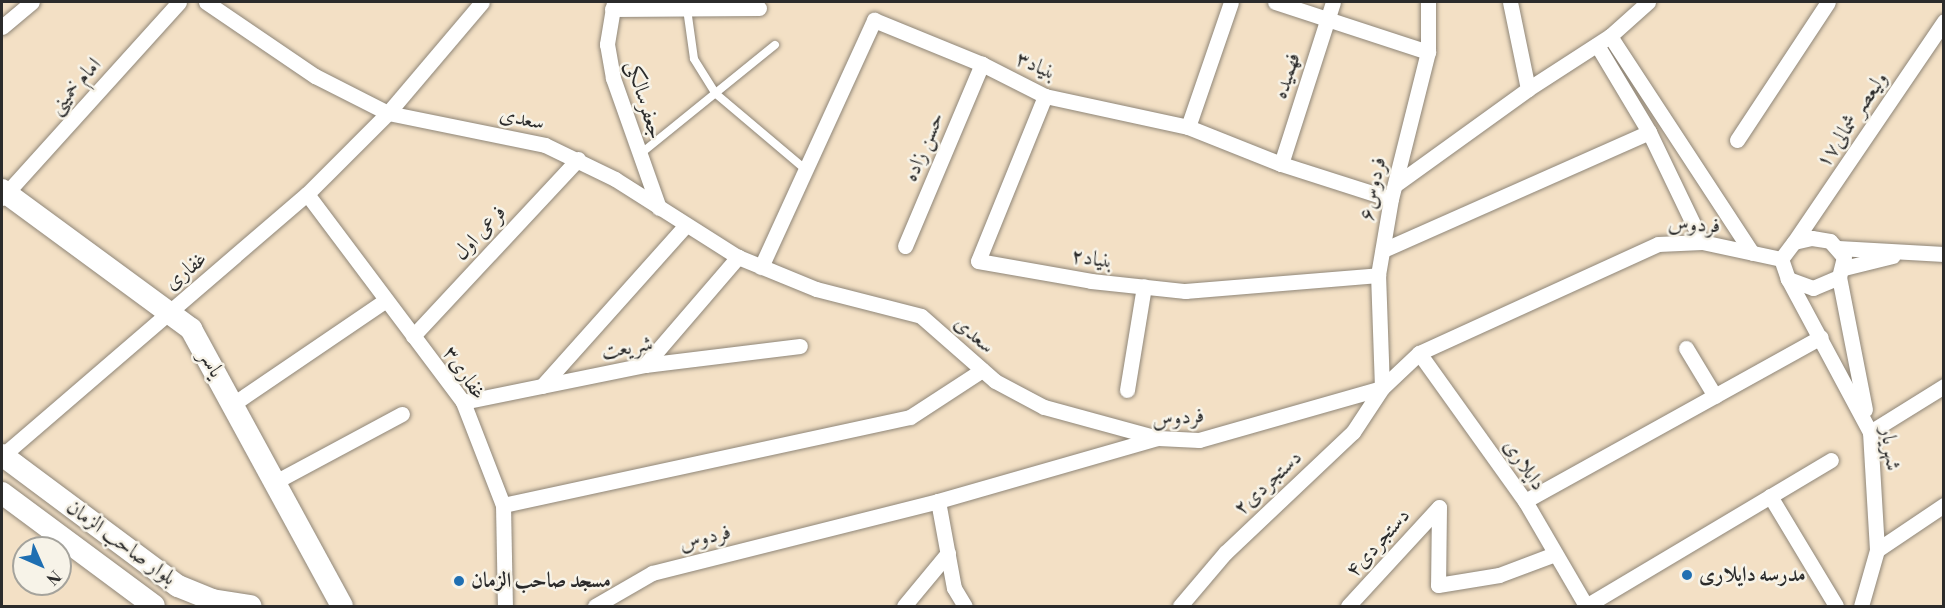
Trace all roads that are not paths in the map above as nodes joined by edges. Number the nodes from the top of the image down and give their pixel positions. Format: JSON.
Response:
{"nodes":[{"id":1,"x":32,"y":2,"type":"edge"},
{"id":2,"x":179,"y":2,"type":"edge"},
{"id":3,"x":206,"y":2,"type":"edge"},
{"id":4,"x":1231,"y":2,"type":"edge"},
{"id":5,"x":1275,"y":2,"type":"edge"},
{"id":6,"x":1333,"y":2,"type":"edge"},
{"id":7,"x":1428,"y":2,"type":"edge"},
{"id":8,"x":1510,"y":2,"type":"edge"},
{"id":9,"x":1828,"y":2,"type":"edge"},
{"id":10,"x":476,"y":3,"type":"edge"},
{"id":11,"x":1644,"y":3,"type":"edge"},
{"id":12,"x":613,"y":4,"type":"edge"},
{"id":13,"x":759,"y":8,"type":"dead end"},
{"id":14,"x":687,"y":9,"type":"junction"},
{"id":15,"x":1327,"y":19,"type":"junction"},
{"id":16,"x":1944,"y":21,"type":"edge"},
{"id":17,"x":2,"y":27,"type":"edge"},
{"id":18,"x":1610,"y":36,"type":"junction"},
{"id":19,"x":775,"y":45,"type":"dead end"},
{"id":20,"x":1597,"y":45,"type":"junction"},
{"id":21,"x":1428,"y":52,"type":"junction"},
{"id":22,"x":982,"y":64,"type":"junction"},
{"id":23,"x":1528,"y":89,"type":"junction"},
{"id":24,"x":715,"y":93,"type":"junction"},
{"id":25,"x":1045,"y":96,"type":"junction"},
{"id":26,"x":387,"y":112,"type":"junction"},
{"id":27,"x":1188,"y":127,"type":"junction"},
{"id":28,"x":1649,"y":132,"type":"junction"},
{"id":29,"x":1737,"y":140,"type":"dead end"},
{"id":30,"x":639,"y":154,"type":"junction"},
{"id":31,"x":578,"y":159,"type":"junction"},
{"id":32,"x":1281,"y":164,"type":"junction"},
{"id":33,"x":805,"y":170,"type":"junction"},
{"id":34,"x":1393,"y":192,"type":"junction"},
{"id":35,"x":3,"y":194,"type":"edge"},
{"id":36,"x":307,"y":195,"type":"junction"},
{"id":37,"x":659,"y":208,"type":"junction"},
{"id":38,"x":686,"y":225,"type":"junction"},
{"id":39,"x":1794,"y":242,"type":"junction"},
{"id":40,"x":1702,"y":243,"type":"junction"},
{"id":41,"x":905,"y":246,"type":"dead end"},
{"id":42,"x":1838,"y":248,"type":"junction"},
{"id":43,"x":1383,"y":250,"type":"junction"},
{"id":44,"x":1910,"y":252,"type":"junction"},
{"id":45,"x":1752,"y":253,"type":"junction"},
{"id":46,"x":1944,"y":254,"type":"edge"},
{"id":47,"x":738,"y":257,"type":"junction"},
{"id":48,"x":1781,"y":259,"type":"junction"},
{"id":49,"x":761,"y":267,"type":"junction"},
{"id":50,"x":1841,"y":272,"type":"junction"},
{"id":51,"x":1378,"y":275,"type":"junction"},
{"id":52,"x":1788,"y":279,"type":"junction"},
{"id":53,"x":1144,"y":286,"type":"junction"},
{"id":54,"x":386,"y":300,"type":"junction"},
{"id":55,"x":166,"y":313,"type":"junction"},
{"id":56,"x":413,"y":336,"type":"junction"},
{"id":57,"x":1821,"y":337,"type":"junction"},
{"id":58,"x":800,"y":346,"type":"dead end"},
{"id":59,"x":1686,"y":348,"type":"dead end"},
{"id":60,"x":1419,"y":352,"type":"junction"},
{"id":61,"x":645,"y":365,"type":"junction"},
{"id":62,"x":982,"y":370,"type":"junction"},
{"id":63,"x":542,"y":386,"type":"junction"},
{"id":64,"x":1944,"y":386,"type":"edge"},
{"id":65,"x":1382,"y":388,"type":"junction"},
{"id":66,"x":1127,"y":390,"type":"dead end"},
{"id":67,"x":1715,"y":396,"type":"junction"},
{"id":68,"x":463,"y":402,"type":"junction"},
{"id":69,"x":233,"y":404,"type":"junction"},
{"id":70,"x":402,"y":414,"type":"dead end"},
{"id":71,"x":1870,"y":432,"type":"junction"},
{"id":72,"x":1158,"y":438,"type":"junction"},
{"id":73,"x":2,"y":455,"type":"edge"},
{"id":74,"x":1832,"y":460,"type":"dead end"},
{"id":75,"x":275,"y":482,"type":"junction"},
{"id":76,"x":2,"y":493,"type":"edge"},
{"id":77,"x":1770,"y":496,"type":"junction"},
{"id":78,"x":938,"y":501,"type":"junction"},
{"id":79,"x":1525,"y":501,"type":"junction"},
{"id":80,"x":503,"y":505,"type":"junction"},
{"id":81,"x":1944,"y":505,"type":"edge"},
{"id":82,"x":1877,"y":550,"type":"junction"},
{"id":83,"x":948,"y":553,"type":"junction"},
{"id":84,"x":1556,"y":554,"type":"junction"},
{"id":85,"x":154,"y":606,"type":"edge"},
{"id":86,"x":251,"y":606,"type":"edge"},
{"id":87,"x":342,"y":606,"type":"edge"},
{"id":88,"x":506,"y":606,"type":"edge"},
{"id":89,"x":595,"y":606,"type":"edge"},
{"id":90,"x":904,"y":606,"type":"edge"},
{"id":91,"x":965,"y":606,"type":"edge"},
{"id":92,"x":1180,"y":606,"type":"edge"},
{"id":93,"x":1348,"y":606,"type":"edge"},
{"id":94,"x":1586,"y":606,"type":"edge"},
{"id":95,"x":1836,"y":606,"type":"edge"},
{"id":96,"x":1861,"y":606,"type":"edge"}],
"edges":[{"from":1,"to":17,"type":"street"},
{"from":2,"to":35,"type":"street","name":"امام خمینی"},
{"from":3,"to":26,"type":"street"},
{"from":4,"to":27,"type":"street"},
{"from":5,"to":15,"type":"street"},
{"from":6,"to":15,"type":"street","name":"فهمیده"},
{"from":7,"to":21,"type":"street","name":"فردوس۶"},
{"from":8,"to":23,"type":"street"},
{"from":9,"to":29,"type":"street"},
{"from":10,"to":26,"type":"street","name":"غفاری"},
{"from":11,"to":18,"type":"street"},
{"from":12,"to":14,"type":"street"},
{"from":12,"to":30,"type":"street","name":"جعفرسالکی"},
{"from":13,"to":14,"type":"street"},
{"from":14,"to":24,"type":"lane"},
{"from":15,"to":21,"type":"street"},
{"from":15,"to":32,"type":"street","name":"فهمیده"},
{"from":16,"to":39,"type":"street","name":"ولیعصر شمالی۱۷"},
{"from":18,"to":20,"type":"street"},
{"from":18,"to":45,"type":"street"},
{"from":19,"to":24,"type":"lane"},
{"from":20,"to":23,"type":"street"},
{"from":20,"to":28,"type":"street"},
{"from":21,"to":34,"type":"street","name":"فردوس۶"},
{"from":22,"to":25,"type":"street","name":"بنیاد۳"},
{"from":22,"to":33,"type":"street","name":"بنیاد۳"},
{"from":22,"to":41,"type":"street","name":"حسن زاده"},
{"from":23,"to":34,"type":"street"},
{"from":24,"to":30,"type":"lane"},
{"from":24,"to":33,"type":"lane"},
{"from":25,"to":27,"type":"street","name":"بنیاد۳"},
{"from":25,"to":53,"type":"street","name":"بنیاد۲"},
{"from":26,"to":31,"type":"street","name":"سعدی"},
{"from":26,"to":36,"type":"street","name":"غفاری"},
{"from":27,"to":32,"type":"street","name":"بنیاد۳"},
{"from":28,"to":40,"type":"street"},
{"from":28,"to":43,"type":"street"},
{"from":30,"to":37,"type":"street","name":"جعفرسالکی"},
{"from":31,"to":37,"type":"street","name":"سعدی"},
{"from":31,"to":56,"type":"street","name":"فرعی اول"},
{"from":32,"to":34,"type":"street","name":"بنیاد۳"},
{"from":33,"to":49,"type":"street"},
{"from":34,"to":43,"type":"street","name":"فردوس۶"},
{"from":35,"to":55,"type":"street","name":"یاسر"},
{"from":36,"to":54,"type":"street","name":"غفاری۳"},
{"from":36,"to":55,"type":"street","name":"غفاری"},
{"from":37,"to":38,"type":"street","name":"سعدی"},
{"from":38,"to":47,"type":"street","name":"سعدی"},
{"from":38,"to":63,"type":"street"},
{"from":39,"to":42,"type":"street"},
{"from":39,"to":48,"type":"street"},
{"from":40,"to":45,"type":"street","name":"فردوس"},
{"from":40,"to":60,"type":"street","name":"فردوس"},
{"from":42,"to":44,"type":"street"},
{"from":42,"to":50,"type":"street"},
{"from":43,"to":51,"type":"street","name":"فردوس۶"},
{"from":44,"to":46,"type":"street"},
{"from":44,"to":50,"type":"street"},
{"from":45,"to":48,"type":"street","name":"فردوس"},
{"from":47,"to":49,"type":"street","name":"سعدی"},
{"from":47,"to":61,"type":"street"},
{"from":48,"to":52,"type":"street"},
{"from":49,"to":62,"type":"street","name":"سعدی"},
{"from":50,"to":52,"type":"street"},
{"from":50,"to":71,"type":"street"},
{"from":51,"to":53,"type":"street","name":"بنیاد۲"},
{"from":51,"to":65,"type":"street","name":"فردوس۶"},
{"from":52,"to":57,"type":"street","name":"شهریار"},
{"from":53,"to":66,"type":"street"},
{"from":54,"to":56,"type":"street","name":"غفاری۳"},
{"from":54,"to":69,"type":"street"},
{"from":55,"to":69,"type":"street","name":"یاسر"},
{"from":55,"to":73,"type":"street","name":"غفاری"},
{"from":56,"to":68,"type":"street","name":"غفاری۳"},
{"from":57,"to":67,"type":"street"},
{"from":57,"to":71,"type":"street","name":"شهریار"},
{"from":58,"to":61,"type":"street","name":"شریعت"},
{"from":59,"to":67,"type":"street"},
{"from":60,"to":65,"type":"street","name":"فردوس"},
{"from":60,"to":79,"type":"street","name":"دایلاری"},
{"from":61,"to":63,"type":"street","name":"شریعت"},
{"from":62,"to":72,"type":"street","name":"سعدی"},
{"from":62,"to":80,"type":"street"},
{"from":63,"to":68,"type":"street","name":"شریعت"},
{"from":64,"to":71,"type":"street"},
{"from":65,"to":72,"type":"street","name":"فردوس"},
{"from":65,"to":92,"type":"street","name":"دستجردی۲"},
{"from":67,"to":79,"type":"street"},
{"from":68,"to":80,"type":"street","name":"غفاری۳"},
{"from":69,"to":75,"type":"street","name":"یاسر"},
{"from":70,"to":75,"type":"street"},
{"from":71,"to":82,"type":"street","name":"شهریار"},
{"from":72,"to":78,"type":"street","name":"فردوس"},
{"from":73,"to":86,"type":"street","name":"بلوار صاحب الزمان"},
{"from":74,"to":77,"type":"street"},
{"from":75,"to":87,"type":"street","name":"یاسر"},
{"from":76,"to":85,"type":"street","name":"بلوار صاحب الزمان"},
{"from":77,"to":94,"type":"street"},
{"from":77,"to":95,"type":"street"},
{"from":78,"to":83,"type":"street"},
{"from":78,"to":89,"type":"street","name":"فردوس"},
{"from":79,"to":84,"type":"street","name":"دایلاری"},
{"from":80,"to":88,"type":"street","name":"غفاری۳"},
{"from":81,"to":82,"type":"street"},
{"from":82,"to":96,"type":"street","name":"شهریار"},
{"from":83,"to":90,"type":"street"},
{"from":83,"to":91,"type":"street"},
{"from":84,"to":93,"type":"street","name":"دستجردی۴"},
{"from":84,"to":94,"type":"street","name":"دایلاری"}]}
